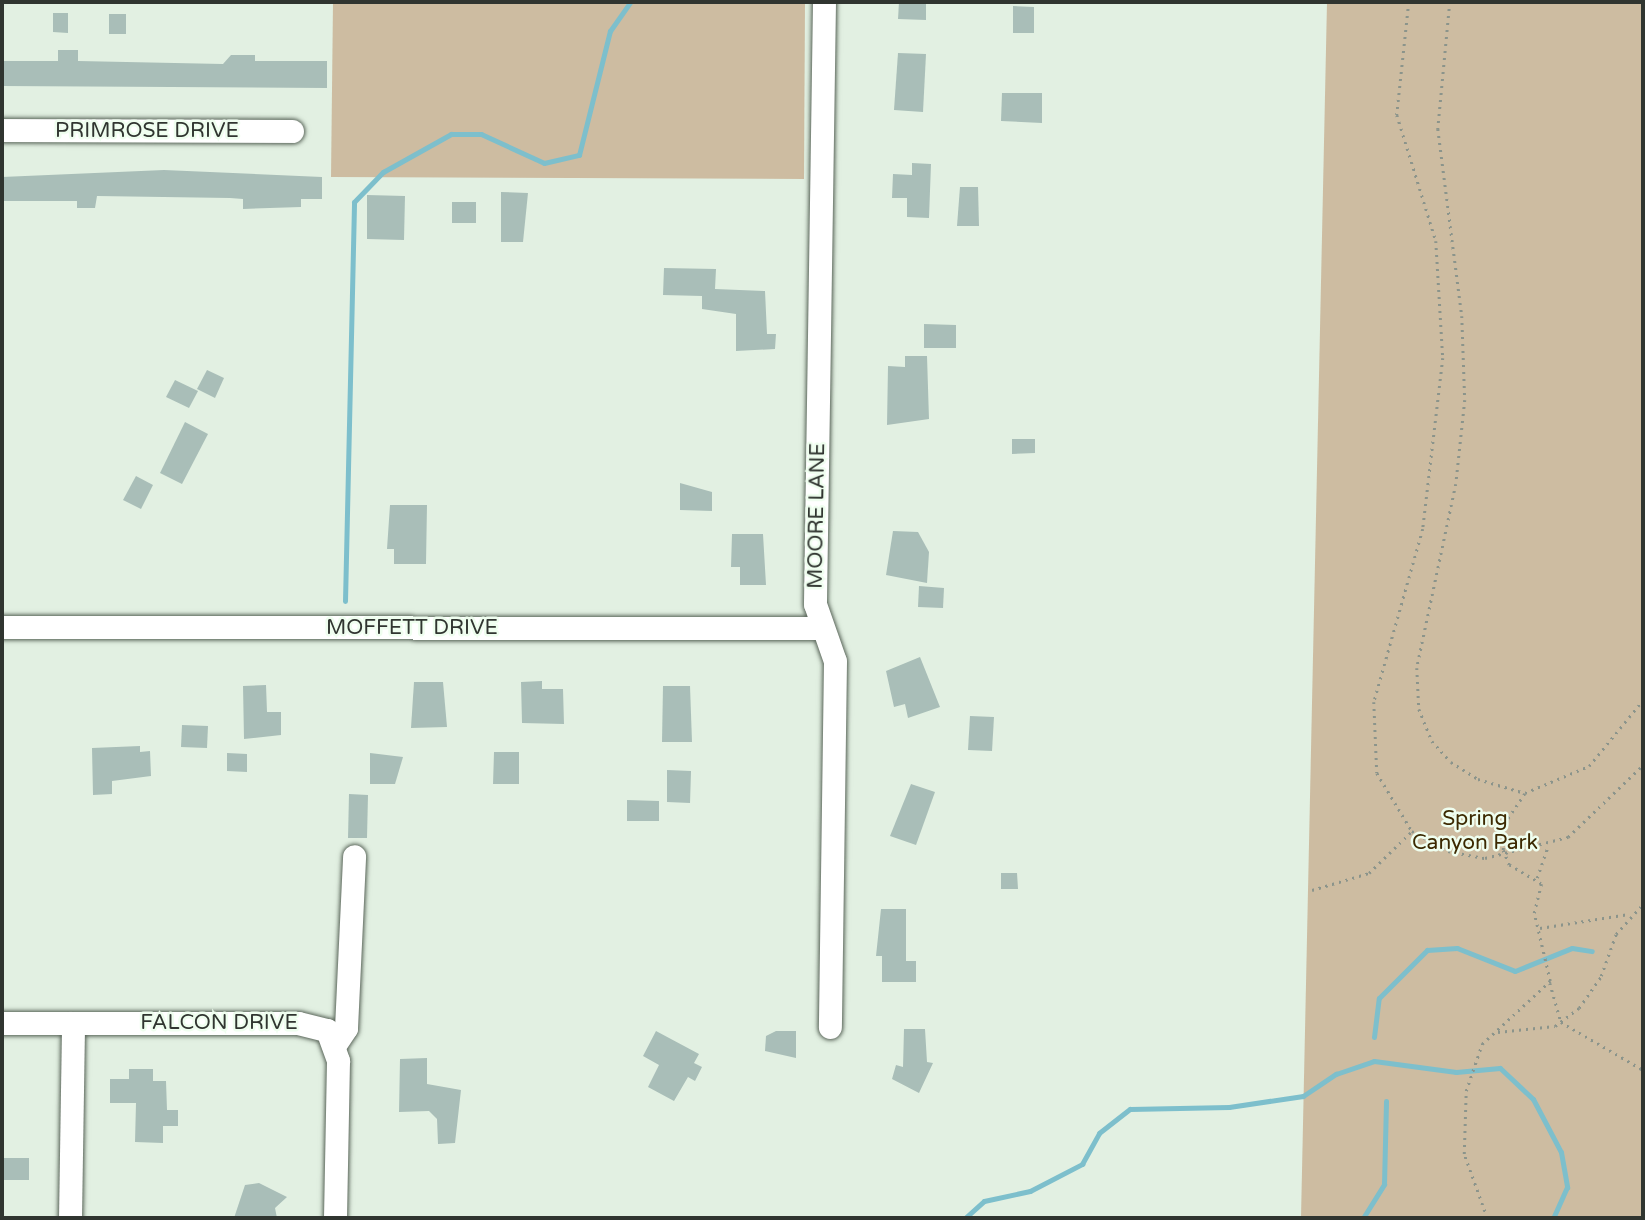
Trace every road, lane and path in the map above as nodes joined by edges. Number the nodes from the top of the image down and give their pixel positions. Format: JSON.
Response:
{"nodes":[{"id":1,"x":824,"y":2,"type":"edge"},
{"id":2,"x":1409,"y":2,"type":"edge"},
{"id":3,"x":1450,"y":2,"type":"edge"},
{"id":4,"x":2,"y":130,"type":"edge"},
{"id":5,"x":292,"y":131,"type":"dead end"},
{"id":6,"x":2,"y":627,"type":"edge"},
{"id":7,"x":822,"y":628,"type":"junction"},
{"id":8,"x":1643,"y":701,"type":"edge"},
{"id":9,"x":1643,"y":765,"type":"edge"},
{"id":10,"x":1525,"y":793,"type":"junction"},
{"id":11,"x":1412,"y":831,"type":"junction"},
{"id":12,"x":1549,"y":844,"type":"junction"},
{"id":13,"x":354,"y":856,"type":"dead end"},
{"id":14,"x":1505,"y":856,"type":"junction"},
{"id":15,"x":1537,"y":878,"type":"junction"},
{"id":16,"x":1312,"y":890,"type":"dead end"},
{"id":17,"x":1643,"y":904,"type":"edge"},
{"id":18,"x":1629,"y":914,"type":"junction"},
{"id":19,"x":1539,"y":928,"type":"junction"},
{"id":20,"x":1550,"y":981,"type":"junction"},
{"id":21,"x":1561,"y":1022,"type":"junction"},
{"id":22,"x":2,"y":1023,"type":"edge"},
{"id":23,"x":73,"y":1023,"type":"junction"},
{"id":24,"x":830,"y":1027,"type":"dead end"},
{"id":25,"x":336,"y":1043,"type":"junction"},
{"id":26,"x":1482,"y":1044,"type":"junction"},
{"id":27,"x":1643,"y":1070,"type":"edge"},
{"id":28,"x":70,"y":1218,"type":"edge"},
{"id":29,"x":335,"y":1218,"type":"edge"},
{"id":30,"x":1487,"y":1218,"type":"edge"}],
"edges":[{"from":1,"to":7,"type":"street","name":"MOORE LANE"},
{"from":2,"to":11,"type":"path"},
{"from":3,"to":10,"type":"path"},
{"from":4,"to":5,"type":"street","name":"PRIMROSE DRIVE"},
{"from":6,"to":7,"type":"street","name":"MOFFETT DRIVE"},
{"from":7,"to":24,"type":"street","name":"MOORE LANE"},
{"from":8,"to":10,"type":"path"},
{"from":9,"to":12,"type":"path"},
{"from":10,"to":14,"type":"path"},
{"from":11,"to":14,"type":"path"},
{"from":11,"to":16,"type":"path"},
{"from":12,"to":14,"type":"path"},
{"from":12,"to":15,"type":"path"},
{"from":13,"to":25,"type":"street"},
{"from":14,"to":15,"type":"path"},
{"from":15,"to":19,"type":"path"},
{"from":17,"to":18,"type":"path"},
{"from":18,"to":19,"type":"path"},
{"from":18,"to":21,"type":"path"},
{"from":19,"to":20,"type":"path"},
{"from":20,"to":21,"type":"path"},
{"from":20,"to":26,"type":"path"},
{"from":21,"to":26,"type":"path"},
{"from":21,"to":27,"type":"path"},
{"from":22,"to":23,"type":"street","name":"FALCON DRIVE"},
{"from":23,"to":25,"type":"street","name":"FALCON DRIVE"},
{"from":23,"to":28,"type":"street"},
{"from":25,"to":29,"type":"street"},
{"from":26,"to":30,"type":"path"}]}
